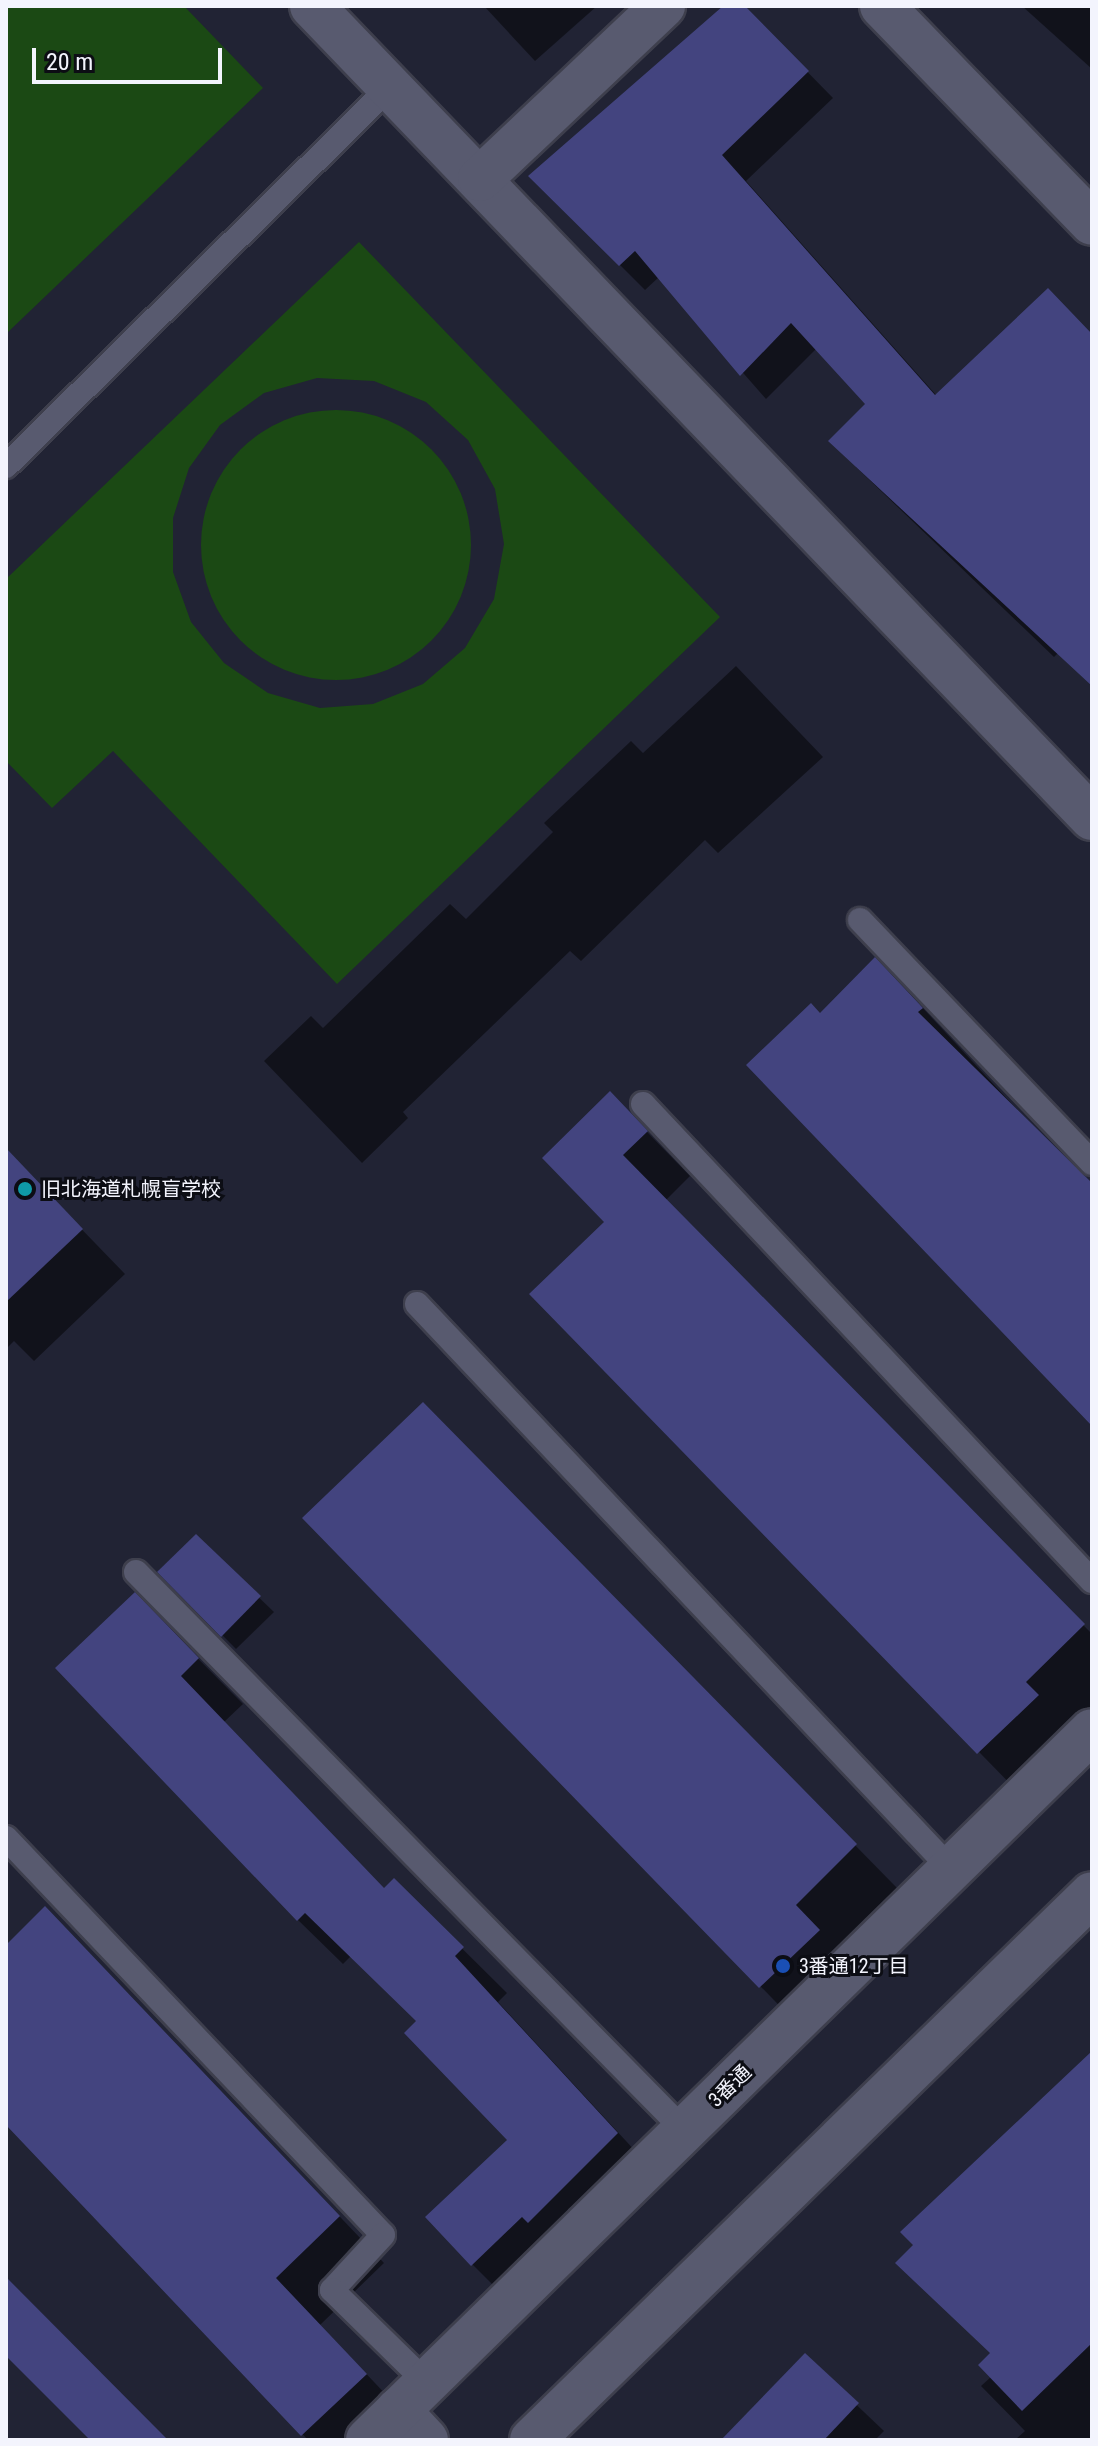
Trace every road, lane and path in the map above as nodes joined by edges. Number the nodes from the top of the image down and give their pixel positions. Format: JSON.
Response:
{"nodes":[{"id":1,"x":312,"y":6,"type":"edge"},
{"id":2,"x":663,"y":6,"type":"edge"},
{"id":3,"x":882,"y":6,"type":"edge"},
{"id":4,"x":390,"y":87,"type":"junction"},
{"id":5,"x":480,"y":179,"type":"junction"},
{"id":6,"x":1092,"y":223,"type":"edge"},
{"id":7,"x":6,"y":466,"type":"edge"},
{"id":8,"x":1092,"y":818,"type":"edge"},
{"id":9,"x":860,"y":920,"type":"dead end"},
{"id":10,"x":643,"y":1104,"type":"dead end"},
{"id":11,"x":1092,"y":1163,"type":"edge"},
{"id":12,"x":417,"y":1304,"type":"dead end"},
{"id":13,"x":136,"y":1572,"type":"dead end"},
{"id":14,"x":1092,"y":1581,"type":"edge"},
{"id":15,"x":1092,"y":1731,"type":"edge"},
{"id":16,"x":6,"y":1838,"type":"edge"},
{"id":17,"x":951,"y":1869,"type":"junction"},
{"id":18,"x":1092,"y":1894,"type":"edge"},
{"id":19,"x":684,"y":2130,"type":"junction"},
{"id":20,"x":417,"y":2411,"type":"edge"},
{"id":21,"x":368,"y":2440,"type":"edge"},
{"id":22,"x":532,"y":2440,"type":"edge"}],
"edges":[{"from":1,"to":4,"type":"street"},
{"from":2,"to":5,"type":"street"},
{"from":3,"to":6,"type":"street"},
{"from":4,"to":5,"type":"street"},
{"from":4,"to":7,"type":"lane"},
{"from":5,"to":8,"type":"street"},
{"from":9,"to":11,"type":"lane"},
{"from":10,"to":14,"type":"lane"},
{"from":12,"to":17,"type":"lane"},
{"from":13,"to":19,"type":"lane"},
{"from":15,"to":17,"type":"street","name":"3番通"},
{"from":16,"to":20,"type":"lane"},
{"from":17,"to":19,"type":"street","name":"3番通"},
{"from":18,"to":22,"type":"street"},
{"from":19,"to":20,"type":"street","name":"3番通"},
{"from":20,"to":21,"type":"street","name":"3番通"}]}
